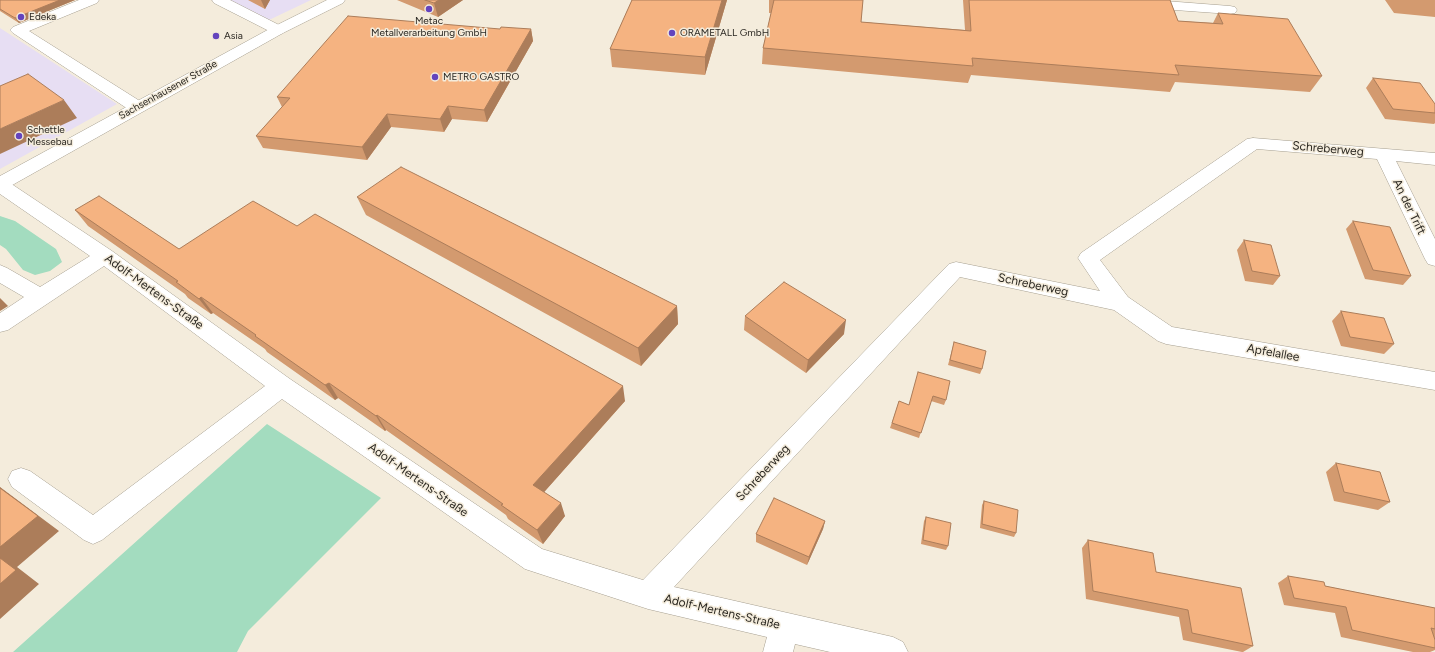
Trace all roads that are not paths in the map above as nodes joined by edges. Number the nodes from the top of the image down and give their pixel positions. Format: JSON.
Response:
{"nodes":[{"id":1,"x":92,"y":0,"type":"edge"},
{"id":2,"x":219,"y":0,"type":"edge"},
{"id":3,"x":338,"y":0,"type":"edge"},
{"id":4,"x":1092,"y":0,"type":"edge"},
{"id":5,"x":1230,"y":10,"type":"dead end"},
{"id":6,"x":278,"y":30,"type":"junction"},
{"id":7,"x":138,"y":107,"type":"junction"},
{"id":8,"x":1383,"y":154,"type":"junction"},
{"id":9,"x":1435,"y":159,"type":"edge"},
{"id":10,"x":0,"y":185,"type":"edge"},
{"id":11,"x":105,"y":256,"type":"junction"},
{"id":12,"x":1435,"y":259,"type":"edge"},
{"id":13,"x":0,"y":273,"type":"edge"},
{"id":14,"x":40,"y":297,"type":"junction"},
{"id":15,"x":1120,"y":304,"type":"junction"},
{"id":16,"x":0,"y":324,"type":"edge"},
{"id":17,"x":1435,"y":381,"type":"edge"},
{"id":18,"x":282,"y":386,"type":"junction"},
{"id":19,"x":21,"y":479,"type":"dead end"},
{"id":20,"x":648,"y":595,"type":"junction"},
{"id":21,"x":781,"y":640,"type":"edge"},
{"id":22,"x":893,"y":652,"type":"edge"}],
"edges":[{"from":1,"to":7,"type":"street"},
{"from":2,"to":6,"type":"street"},
{"from":3,"to":6,"type":"street","name":"Sachsenhausener Straße"},
{"from":4,"to":5,"type":"street"},
{"from":6,"to":7,"type":"street","name":"Sachsenhausener Straße"},
{"from":7,"to":10,"type":"street","name":"Sachsenhausener Straße"},
{"from":8,"to":9,"type":"street","name":"Schreberweg"},
{"from":8,"to":12,"type":"street","name":"An der Trift"},
{"from":8,"to":15,"type":"street","name":"Schreberweg"},
{"from":10,"to":11,"type":"street","name":"Adolf-Mertens-Straße"},
{"from":11,"to":14,"type":"street"},
{"from":11,"to":18,"type":"street","name":"Adolf-Mertens-Straße"},
{"from":13,"to":14,"type":"street"},
{"from":14,"to":16,"type":"street"},
{"from":15,"to":17,"type":"street","name":"Apfelallee"},
{"from":15,"to":20,"type":"street","name":"Schreberweg"},
{"from":18,"to":19,"type":"street"},
{"from":18,"to":20,"type":"street","name":"Adolf-Mertens-Straße"},
{"from":20,"to":21,"type":"street","name":"Adolf-Mertens-Straße"},
{"from":21,"to":22,"type":"street","name":"Adolf-Mertens-Straße"}]}
